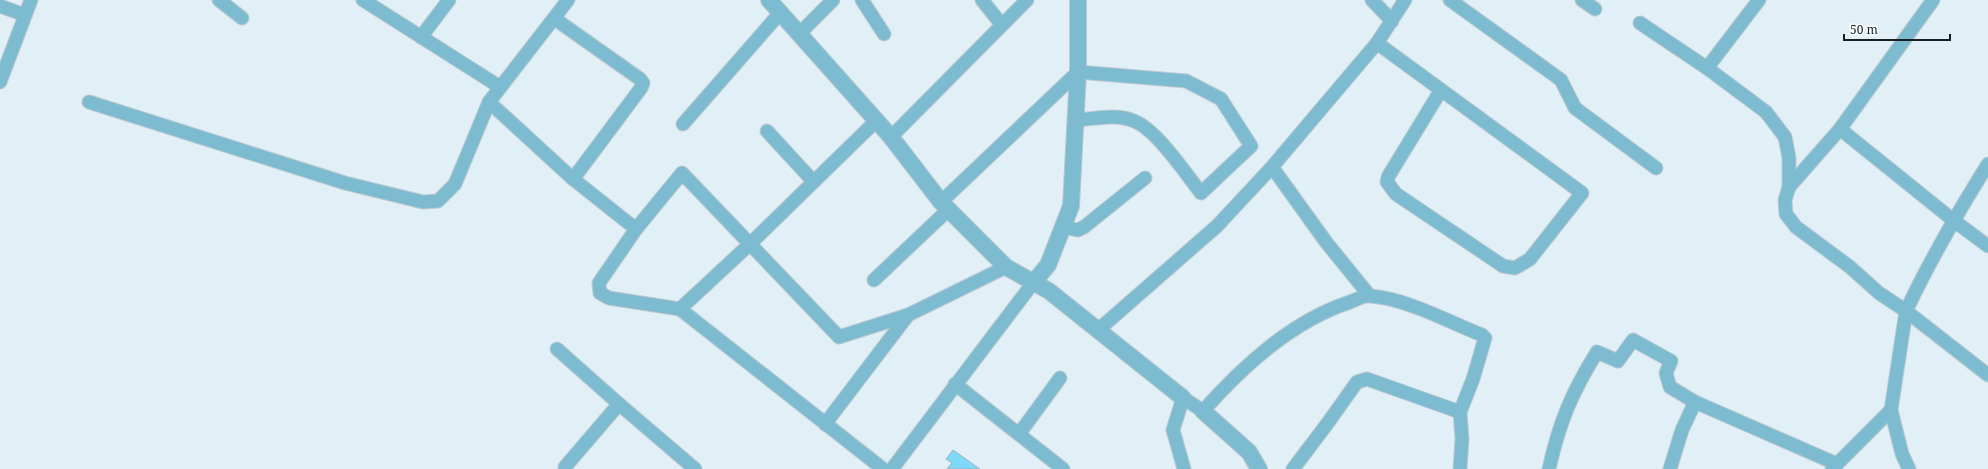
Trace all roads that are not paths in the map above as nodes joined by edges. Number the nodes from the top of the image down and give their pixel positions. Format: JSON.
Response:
{"nodes":[{"id":1,"x":31,"y":0,"type":"edge"},
{"id":2,"x":219,"y":0,"type":"edge"},
{"id":3,"x":363,"y":0,"type":"edge"},
{"id":4,"x":449,"y":0,"type":"edge"},
{"id":5,"x":568,"y":0,"type":"edge"},
{"id":6,"x":769,"y":0,"type":"edge"},
{"id":7,"x":833,"y":0,"type":"edge"},
{"id":8,"x":862,"y":0,"type":"edge"},
{"id":9,"x":982,"y":0,"type":"edge"},
{"id":10,"x":1027,"y":0,"type":"edge"},
{"id":11,"x":1078,"y":0,"type":"edge"},
{"id":12,"x":1372,"y":0,"type":"edge"},
{"id":13,"x":1405,"y":0,"type":"edge"},
{"id":14,"x":1450,"y":0,"type":"edge"},
{"id":15,"x":1582,"y":0,"type":"edge"},
{"id":16,"x":1759,"y":0,"type":"edge"},
{"id":17,"x":1933,"y":0,"type":"edge"},
{"id":18,"x":0,"y":6,"type":"edge"},
{"id":19,"x":1595,"y":9,"type":"dead end"},
{"id":20,"x":780,"y":13,"type":"junction"},
{"id":21,"x":25,"y":15,"type":"junction"},
{"id":22,"x":242,"y":18,"type":"dead end"},
{"id":23,"x":555,"y":19,"type":"junction"},
{"id":24,"x":1392,"y":21,"type":"junction"},
{"id":25,"x":1640,"y":23,"type":"dead end"},
{"id":26,"x":1002,"y":25,"type":"junction"},
{"id":27,"x":799,"y":34,"type":"junction"},
{"id":28,"x":884,"y":34,"type":"dead end"},
{"id":29,"x":421,"y":37,"type":"junction"},
{"id":30,"x":1377,"y":43,"type":"junction"},
{"id":31,"x":1707,"y":68,"type":"junction"},
{"id":32,"x":1078,"y":72,"type":"junction"},
{"id":33,"x":0,"y":82,"type":"edge"},
{"id":34,"x":500,"y":87,"type":"junction"},
{"id":35,"x":1441,"y":90,"type":"junction"},
{"id":36,"x":89,"y":102,"type":"dead end"},
{"id":37,"x":490,"y":102,"type":"junction"},
{"id":38,"x":877,"y":120,"type":"junction"},
{"id":39,"x":1076,"y":120,"type":"junction"},
{"id":40,"x":683,"y":124,"type":"dead end"},
{"id":41,"x":1840,"y":129,"type":"junction"},
{"id":42,"x":767,"y":131,"type":"dead end"},
{"id":43,"x":891,"y":137,"type":"junction"},
{"id":44,"x":1988,"y":164,"type":"edge"},
{"id":45,"x":1272,"y":167,"type":"junction"},
{"id":46,"x":1656,"y":168,"type":"dead end"},
{"id":47,"x":1145,"y":178,"type":"dead end"},
{"id":48,"x":573,"y":179,"type":"junction"},
{"id":49,"x":813,"y":181,"type":"junction"},
{"id":50,"x":1789,"y":186,"type":"junction"},
{"id":51,"x":944,"y":206,"type":"junction"},
{"id":52,"x":1952,"y":220,"type":"junction"},
{"id":53,"x":1063,"y":227,"type":"junction"},
{"id":54,"x":636,"y":229,"type":"junction"},
{"id":55,"x":751,"y":244,"type":"junction"},
{"id":56,"x":1988,"y":246,"type":"edge"},
{"id":57,"x":1006,"y":268,"type":"junction"},
{"id":58,"x":874,"y":280,"type":"dead end"},
{"id":59,"x":1033,"y":283,"type":"junction"},
{"id":60,"x":1369,"y":295,"type":"junction"},
{"id":61,"x":680,"y":310,"type":"junction"},
{"id":62,"x":1906,"y":311,"type":"junction"},
{"id":63,"x":908,"y":315,"type":"junction"},
{"id":64,"x":1097,"y":331,"type":"junction"},
{"id":65,"x":557,"y":349,"type":"dead end"},
{"id":66,"x":1988,"y":375,"type":"edge"},
{"id":67,"x":1060,"y":378,"type":"dead end"},
{"id":68,"x":955,"y":384,"type":"junction"},
{"id":69,"x":1183,"y":398,"type":"junction"},
{"id":70,"x":1695,"y":402,"type":"junction"},
{"id":71,"x":619,"y":404,"type":"junction"},
{"id":72,"x":1891,"y":410,"type":"junction"},
{"id":73,"x":1203,"y":411,"type":"junction"},
{"id":74,"x":1460,"y":412,"type":"junction"},
{"id":75,"x":825,"y":424,"type":"junction"},
{"id":76,"x":1019,"y":434,"type":"junction"},
{"id":77,"x":1834,"y":466,"type":"edge"},
{"id":78,"x":565,"y":467,"type":"dead end"},
{"id":79,"x":691,"y":467,"type":"edge"},
{"id":80,"x":883,"y":469,"type":"edge"},
{"id":81,"x":892,"y":469,"type":"edge"},
{"id":82,"x":1063,"y":469,"type":"edge"},
{"id":83,"x":1184,"y":469,"type":"edge"},
{"id":84,"x":1259,"y":469,"type":"edge"},
{"id":85,"x":1293,"y":469,"type":"edge"},
{"id":86,"x":1460,"y":469,"type":"edge"},
{"id":87,"x":1549,"y":469,"type":"edge"},
{"id":88,"x":1670,"y":469,"type":"edge"},
{"id":89,"x":1909,"y":469,"type":"edge"}],
"edges":[{"from":1,"to":21,"type":"street"},
{"from":2,"to":22,"type":"street"},
{"from":3,"to":29,"type":"street"},
{"from":4,"to":29,"type":"street"},
{"from":5,"to":23,"type":"street"},
{"from":6,"to":20,"type":"street"},
{"from":7,"to":27,"type":"street"},
{"from":8,"to":28,"type":"street"},
{"from":9,"to":26,"type":"street"},
{"from":10,"to":26,"type":"street"},
{"from":11,"to":32,"type":"street"},
{"from":12,"to":24,"type":"street"},
{"from":13,"to":24,"type":"street"},
{"from":14,"to":46,"type":"street"},
{"from":15,"to":19,"type":"street"},
{"from":16,"to":31,"type":"street"},
{"from":17,"to":41,"type":"street"},
{"from":18,"to":21,"type":"street"},
{"from":20,"to":27,"type":"street"},
{"from":20,"to":40,"type":"street"},
{"from":21,"to":33,"type":"street"},
{"from":23,"to":34,"type":"street"},
{"from":23,"to":48,"type":"street"},
{"from":24,"to":30,"type":"street"},
{"from":25,"to":31,"type":"street"},
{"from":26,"to":43,"type":"street"},
{"from":27,"to":38,"type":"street"},
{"from":29,"to":34,"type":"street"},
{"from":30,"to":35,"type":"street"},
{"from":30,"to":45,"type":"street"},
{"from":31,"to":50,"type":"street"},
{"from":32,"to":39,"type":"street"},
{"from":32,"to":39,"type":"street"},
{"from":32,"to":51,"type":"street"},
{"from":34,"to":37,"type":"street"},
{"from":35,"to":35,"type":"street"},
{"from":36,"to":37,"type":"street"},
{"from":37,"to":48,"type":"street"},
{"from":38,"to":43,"type":"street"},
{"from":38,"to":49,"type":"street"},
{"from":39,"to":53,"type":"street"},
{"from":41,"to":50,"type":"street"},
{"from":41,"to":52,"type":"street"},
{"from":42,"to":49,"type":"street"},
{"from":43,"to":51,"type":"street"},
{"from":44,"to":52,"type":"street"},
{"from":45,"to":60,"type":"street"},
{"from":45,"to":64,"type":"street"},
{"from":47,"to":53,"type":"street"},
{"from":48,"to":54,"type":"street"},
{"from":49,"to":55,"type":"street"},
{"from":50,"to":62,"type":"street"},
{"from":51,"to":57,"type":"street"},
{"from":51,"to":58,"type":"street"},
{"from":52,"to":56,"type":"street"},
{"from":52,"to":62,"type":"street"},
{"from":53,"to":59,"type":"street"},
{"from":54,"to":55,"type":"street"},
{"from":54,"to":61,"type":"street"},
{"from":55,"to":61,"type":"street"},
{"from":55,"to":63,"type":"street"},
{"from":57,"to":59,"type":"street"},
{"from":57,"to":63,"type":"street"},
{"from":59,"to":64,"type":"street"},
{"from":59,"to":68,"type":"street"},
{"from":60,"to":73,"type":"street"},
{"from":60,"to":74,"type":"street"},
{"from":61,"to":75,"type":"street"},
{"from":62,"to":66,"type":"street"},
{"from":62,"to":72,"type":"street"},
{"from":63,"to":75,"type":"street"},
{"from":64,"to":69,"type":"street"},
{"from":65,"to":71,"type":"street"},
{"from":67,"to":76,"type":"street"},
{"from":68,"to":76,"type":"street"},
{"from":68,"to":81,"type":"street"},
{"from":69,"to":73,"type":"street"},
{"from":69,"to":83,"type":"street"},
{"from":70,"to":77,"type":"street"},
{"from":70,"to":87,"type":"street"},
{"from":70,"to":88,"type":"street"},
{"from":71,"to":78,"type":"street"},
{"from":71,"to":79,"type":"street"},
{"from":72,"to":77,"type":"street"},
{"from":72,"to":89,"type":"street"},
{"from":73,"to":84,"type":"street"},
{"from":74,"to":85,"type":"street"},
{"from":74,"to":86,"type":"street"},
{"from":75,"to":80,"type":"street"},
{"from":76,"to":82,"type":"street"}]}
